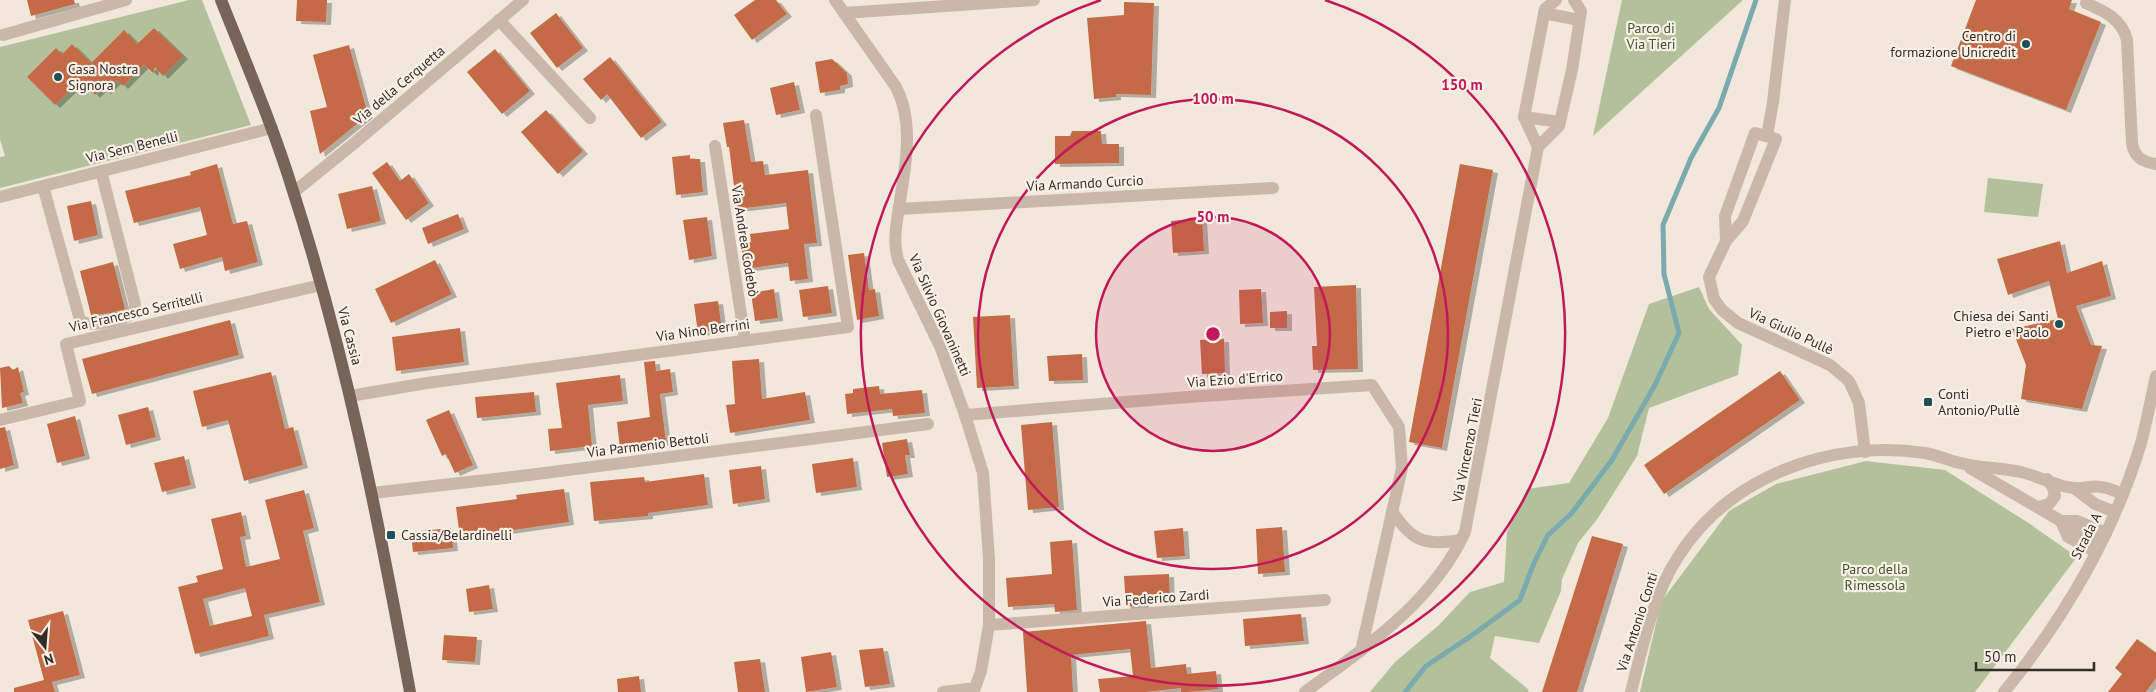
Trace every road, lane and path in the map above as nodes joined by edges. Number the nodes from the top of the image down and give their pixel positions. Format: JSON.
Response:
{"nodes":[{"id":1,"x":126,"y":0,"type":"edge"},
{"id":2,"x":221,"y":0,"type":"edge"},
{"id":3,"x":523,"y":0,"type":"edge"},
{"id":4,"x":834,"y":0,"type":"edge"},
{"id":5,"x":1034,"y":0,"type":"edge"},
{"id":6,"x":1556,"y":0,"type":"edge"},
{"id":7,"x":1574,"y":0,"type":"edge"},
{"id":8,"x":1785,"y":0,"type":"edge"},
{"id":9,"x":2086,"y":2,"type":"dead end"},
{"id":10,"x":844,"y":13,"type":"junction"},
{"id":11,"x":1544,"y":13,"type":"junction"},
{"id":12,"x":499,"y":20,"type":"junction"},
{"id":13,"x":1579,"y":20,"type":"junction"},
{"id":14,"x":3,"y":35,"type":"dead end"},
{"id":15,"x":816,"y":115,"type":"dead end"},
{"id":16,"x":1524,"y":117,"type":"junction"},
{"id":17,"x":590,"y":118,"type":"dead end"},
{"id":18,"x":1560,"y":122,"type":"junction"},
{"id":19,"x":272,"y":128,"type":"junction"},
{"id":20,"x":1767,"y":136,"type":"junction"},
{"id":21,"x":715,"y":146,"type":"dead end"},
{"id":22,"x":1538,"y":147,"type":"junction"},
{"id":23,"x":2156,"y":164,"type":"edge"},
{"id":24,"x":101,"y":171,"type":"junction"},
{"id":25,"x":43,"y":186,"type":"junction"},
{"id":26,"x":1273,"y":188,"type":"dead end"},
{"id":27,"x":294,"y":192,"type":"junction"},
{"id":28,"x":0,"y":197,"type":"edge"},
{"id":29,"x":898,"y":209,"type":"junction"},
{"id":30,"x":1726,"y":241,"type":"junction"},
{"id":31,"x":321,"y":285,"type":"junction"},
{"id":32,"x":745,"y":340,"type":"junction"},
{"id":33,"x":2156,"y":376,"type":"edge"},
{"id":34,"x":350,"y":396,"type":"junction"},
{"id":35,"x":965,"y":415,"type":"junction"},
{"id":36,"x":0,"y":420,"type":"edge"},
{"id":37,"x":928,"y":424,"type":"dead end"},
{"id":38,"x":1865,"y":452,"type":"junction"},
{"id":39,"x":1964,"y":464,"type":"junction"},
{"id":40,"x":2047,"y":479,"type":"junction"},
{"id":41,"x":2074,"y":488,"type":"junction"},
{"id":42,"x":372,"y":493,"type":"junction"},
{"id":43,"x":2122,"y":494,"type":"junction"},
{"id":44,"x":2038,"y":507,"type":"junction"},
{"id":45,"x":2116,"y":509,"type":"junction"},
{"id":46,"x":1392,"y":511,"type":"junction"},
{"id":47,"x":2061,"y":521,"type":"junction"},
{"id":48,"x":1461,"y":540,"type":"junction"},
{"id":49,"x":2101,"y":542,"type":"junction"},
{"id":50,"x":1325,"y":600,"type":"dead end"},
{"id":51,"x":989,"y":625,"type":"junction"},
{"id":52,"x":1361,"y":651,"type":"junction"},
{"id":53,"x":410,"y":692,"type":"edge"},
{"id":54,"x":943,"y":692,"type":"edge"},
{"id":55,"x":1305,"y":692,"type":"edge"},
{"id":56,"x":1631,"y":692,"type":"edge"},
{"id":57,"x":2004,"y":692,"type":"edge"}],
"edges":[{"from":1,"to":14,"type":"street"},
{"from":2,"to":19,"type":"main road","name":"Via Cassia"},
{"from":3,"to":12,"type":"street","name":"Via della Cerquetta"},
{"from":4,"to":10,"type":"street","name":"Via Silvio Giovaninetti"},
{"from":5,"to":10,"type":"street"},
{"from":6,"to":11,"type":"street"},
{"from":7,"to":13,"type":"street"},
{"from":8,"to":20,"type":"street"},
{"from":9,"to":23,"type":"street"},
{"from":10,"to":29,"type":"street","name":"Via Silvio Giovaninetti"},
{"from":11,"to":13,"type":"street"},
{"from":11,"to":16,"type":"street"},
{"from":12,"to":17,"type":"street"},
{"from":12,"to":27,"type":"street","name":"Via della Cerquetta"},
{"from":13,"to":18,"type":"street"},
{"from":15,"to":32,"type":"street","name":"Via Nino Berrini"},
{"from":16,"to":18,"type":"street"},
{"from":16,"to":22,"type":"street"},
{"from":18,"to":22,"type":"street"},
{"from":19,"to":24,"type":"street","name":"Via Sem Benelli"},
{"from":19,"to":27,"type":"main road","name":"Via Cassia"},
{"from":20,"to":30,"type":"street","name":"Via Giulio Pullè"},
{"from":20,"to":30,"type":"street","name":"Via Giulio Pullè"},
{"from":21,"to":32,"type":"street","name":"Via Andrea Codebò"},
{"from":22,"to":48,"type":"street","name":"Via Vincenzo Tieri"},
{"from":24,"to":25,"type":"street","name":"Via Sem Benelli"},
{"from":24,"to":25,"type":"street"},
{"from":25,"to":28,"type":"street","name":"Via Sem Benelli"},
{"from":26,"to":29,"type":"street","name":"Via Armando Curcio"},
{"from":27,"to":31,"type":"main road","name":"Via Cassia"},
{"from":29,"to":35,"type":"street","name":"Via Silvio Giovaninetti"},
{"from":30,"to":38,"type":"street","name":"Via Giulio Pullè"},
{"from":31,"to":34,"type":"main road","name":"Via Cassia"},
{"from":31,"to":36,"type":"street","name":"Via Francesco Serritelli"},
{"from":32,"to":34,"type":"street","name":"Via Nino Berrini"},
{"from":33,"to":43,"type":"street","name":"Strada A"},
{"from":34,"to":42,"type":"main road","name":"Via Cassia"},
{"from":35,"to":46,"type":"street","name":"Via Ezio d'Errico"},
{"from":35,"to":51,"type":"street","name":"Via Silvio Giovaninetti"},
{"from":37,"to":42,"type":"street","name":"Via Parmenio Bettoli"},
{"from":38,"to":39,"type":"street","name":"Via Antonio Conti"},
{"from":38,"to":56,"type":"street","name":"Via Antonio Conti"},
{"from":39,"to":40,"type":"street"},
{"from":39,"to":44,"type":"street"},
{"from":40,"to":41,"type":"street"},
{"from":40,"to":44,"type":"street"},
{"from":41,"to":43,"type":"street"},
{"from":41,"to":45,"type":"street"},
{"from":42,"to":53,"type":"main road","name":"Via Cassia"},
{"from":43,"to":45,"type":"street","name":"Strada A"},
{"from":44,"to":47,"type":"street"},
{"from":45,"to":49,"type":"street","name":"Strada A"},
{"from":46,"to":48,"type":"street"},
{"from":46,"to":52,"type":"street","name":"Via Ezio d'Errico"},
{"from":47,"to":49,"type":"street"},
{"from":47,"to":49,"type":"street"},
{"from":48,"to":52,"type":"street","name":"Via Vincenzo Tieri"},
{"from":49,"to":57,"type":"street","name":"Strada A"},
{"from":50,"to":51,"type":"street","name":"Via Federico Zardi"},
{"from":51,"to":54,"type":"street","name":"Via Silvio Giovaninetti"},
{"from":52,"to":55,"type":"street","name":"Via Vincenzo Tieri"}]}
